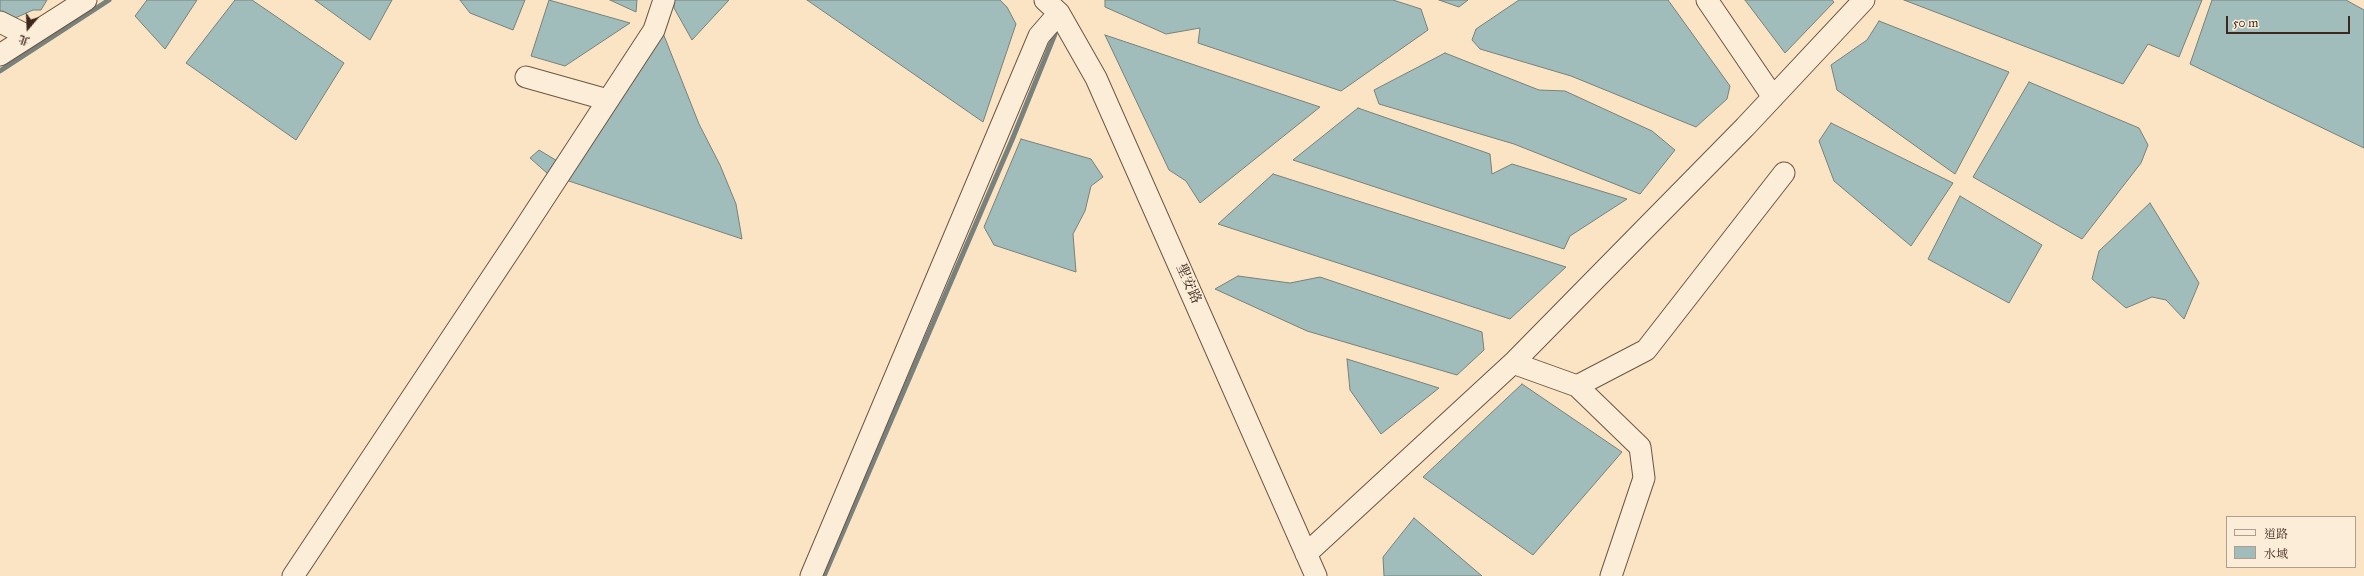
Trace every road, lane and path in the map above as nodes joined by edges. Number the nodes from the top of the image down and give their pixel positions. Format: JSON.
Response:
{"nodes":[{"id":1,"x":86,"y":0,"type":"edge"},
{"id":2,"x":664,"y":0,"type":"edge"},
{"id":3,"x":1707,"y":0,"type":"edge"},
{"id":4,"x":1864,"y":0,"type":"edge"},
{"id":5,"x":1052,"y":7,"type":"edge"},
{"id":6,"x":0,"y":22,"type":"edge"},
{"id":7,"x":28,"y":36,"type":"junction"},
{"id":8,"x":0,"y":55,"type":"edge"},
{"id":9,"x":526,"y":77,"type":"dead end"},
{"id":10,"x":1773,"y":97,"type":"junction"},
{"id":11,"x":608,"y":100,"type":"junction"},
{"id":12,"x":1784,"y":172,"type":"dead end"},
{"id":13,"x":1513,"y":363,"type":"junction"},
{"id":14,"x":1577,"y":386,"type":"junction"},
{"id":15,"x":1306,"y":554,"type":"junction"},
{"id":16,"x":293,"y":576,"type":"edge"},
{"id":17,"x":811,"y":576,"type":"edge"},
{"id":18,"x":1316,"y":576,"type":"edge"},
{"id":19,"x":1611,"y":576,"type":"edge"}],
"edges":[{"from":1,"to":7,"type":"street"},
{"from":2,"to":11,"type":"street"},
{"from":3,"to":10,"type":"street"},
{"from":4,"to":10,"type":"street"},
{"from":5,"to":15,"type":"street","name":"聖安路"},
{"from":5,"to":17,"type":"street"},
{"from":6,"to":7,"type":"street"},
{"from":7,"to":8,"type":"street"},
{"from":9,"to":11,"type":"street"},
{"from":10,"to":13,"type":"street"},
{"from":11,"to":16,"type":"street"},
{"from":12,"to":14,"type":"street"},
{"from":13,"to":14,"type":"street"},
{"from":13,"to":15,"type":"street"},
{"from":14,"to":19,"type":"street"},
{"from":15,"to":18,"type":"street","name":"聖安路"}]}
